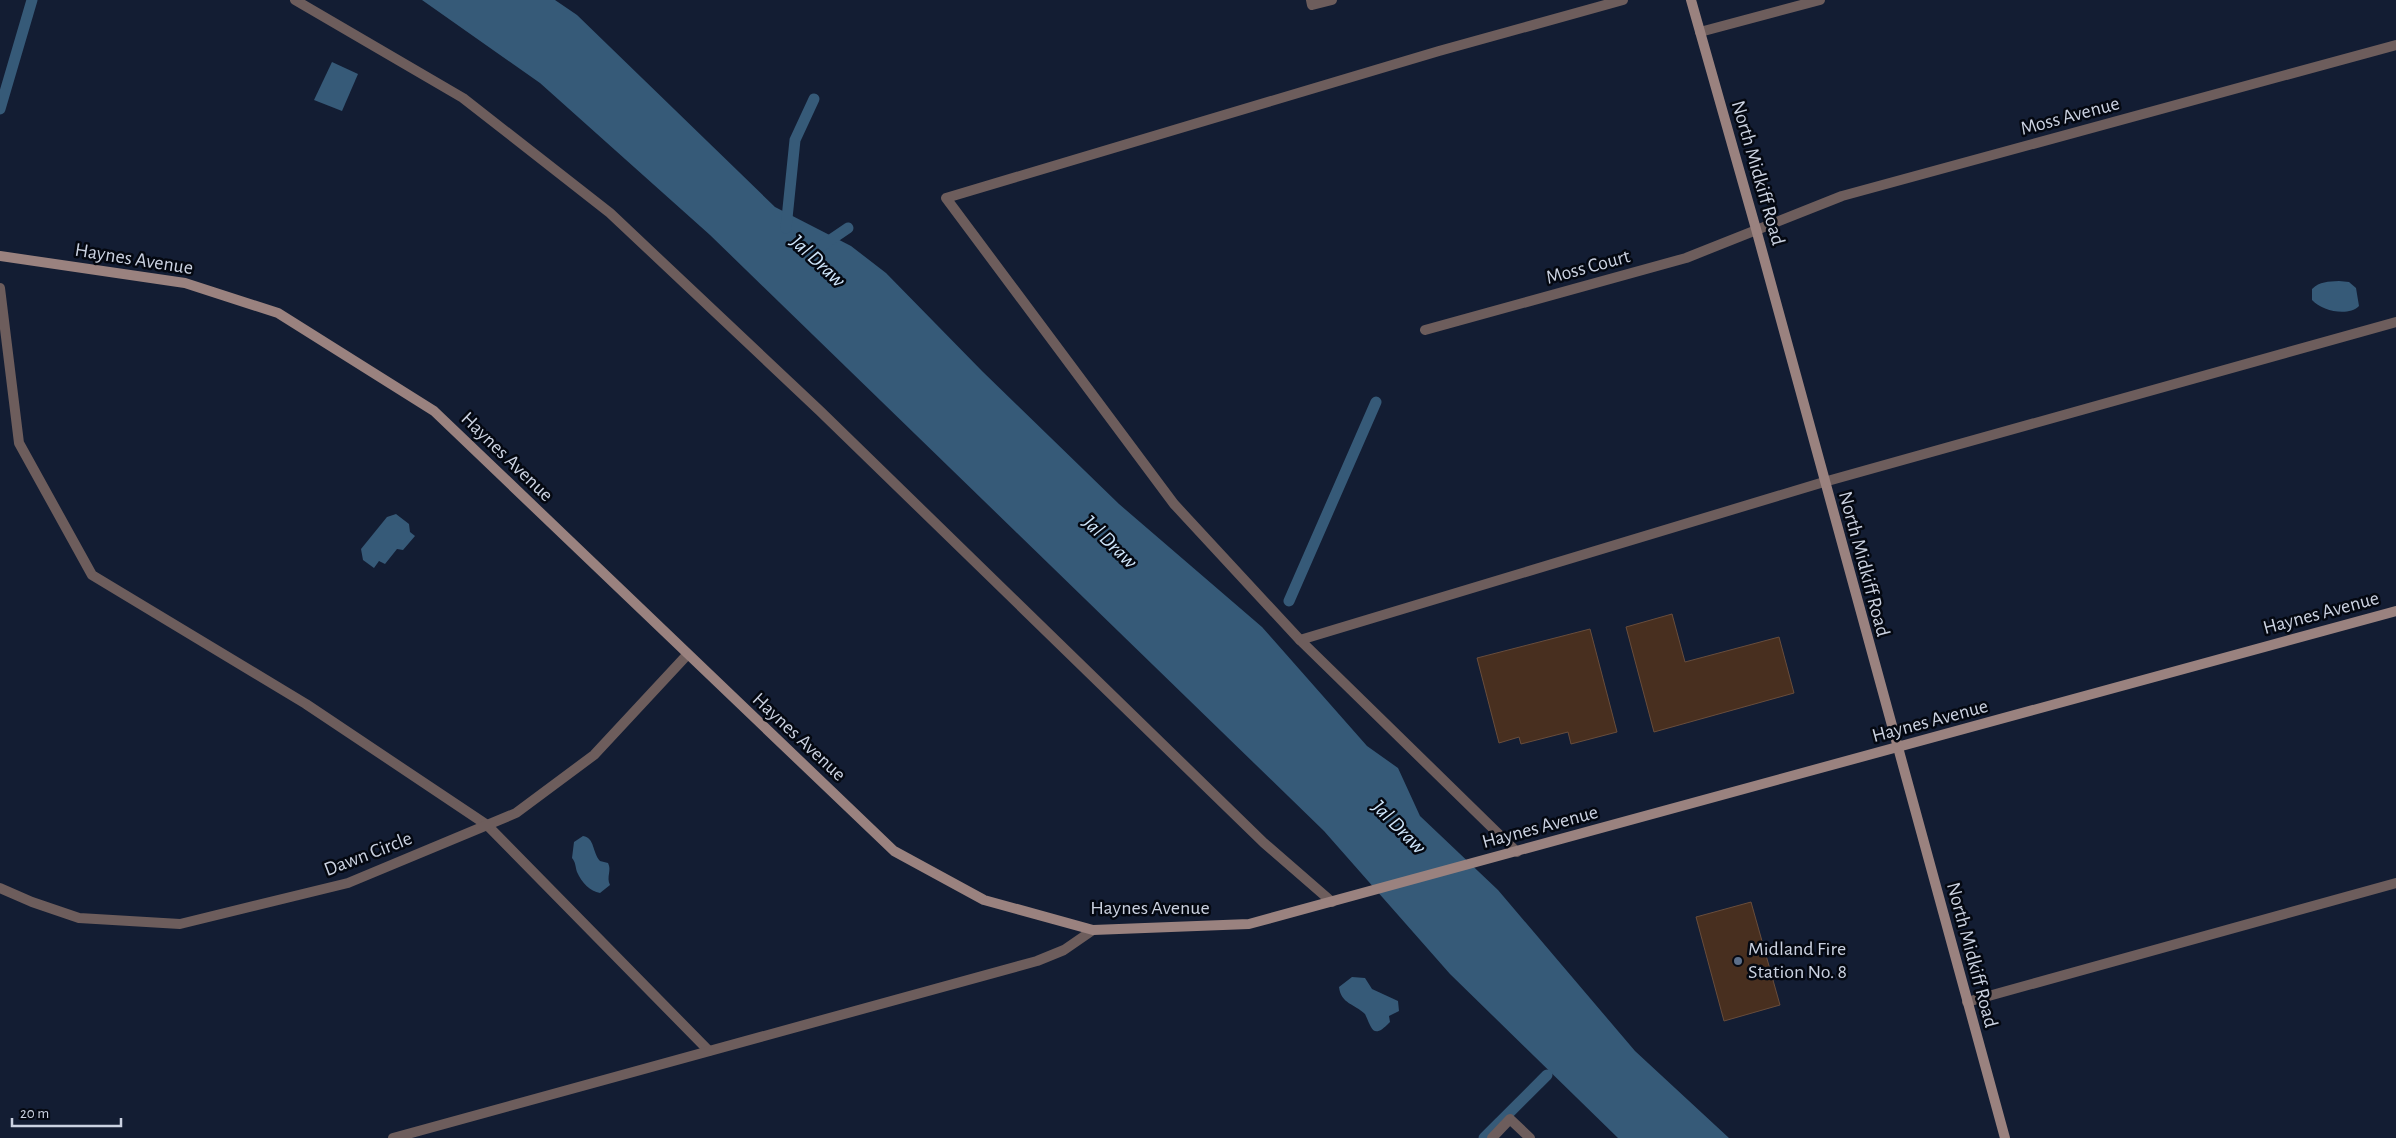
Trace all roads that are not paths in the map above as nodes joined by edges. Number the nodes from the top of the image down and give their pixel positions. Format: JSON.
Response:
{"nodes":[{"id":1,"x":295,"y":0,"type":"edge"},
{"id":2,"x":1311,"y":0,"type":"edge"},
{"id":3,"x":1332,"y":0,"type":"edge"},
{"id":4,"x":1623,"y":0,"type":"edge"},
{"id":5,"x":1691,"y":0,"type":"edge"},
{"id":6,"x":1820,"y":0,"type":"edge"},
{"id":7,"x":1700,"y":32,"type":"junction"},
{"id":8,"x":2396,"y":45,"type":"edge"},
{"id":9,"x":1756,"y":229,"type":"junction"},
{"id":10,"x":0,"y":256,"type":"edge"},
{"id":11,"x":0,"y":288,"type":"edge"},
{"id":12,"x":2396,"y":322,"type":"edge"},
{"id":13,"x":1425,"y":330,"type":"dead end"},
{"id":14,"x":1824,"y":482,"type":"junction"},
{"id":15,"x":2396,"y":611,"type":"edge"},
{"id":16,"x":1300,"y":640,"type":"junction"},
{"id":17,"x":687,"y":655,"type":"junction"},
{"id":18,"x":1897,"y":748,"type":"junction"},
{"id":19,"x":487,"y":825,"type":"junction"},
{"id":20,"x":1517,"y":852,"type":"junction"},
{"id":21,"x":2396,"y":883,"type":"edge"},
{"id":22,"x":0,"y":888,"type":"edge"},
{"id":23,"x":1332,"y":902,"type":"junction"},
{"id":24,"x":1093,"y":930,"type":"junction"},
{"id":25,"x":1967,"y":1002,"type":"junction"},
{"id":26,"x":709,"y":1051,"type":"junction"},
{"id":27,"x":393,"y":1138,"type":"edge"},
{"id":28,"x":1492,"y":1138,"type":"edge"},
{"id":29,"x":1530,"y":1138,"type":"edge"},
{"id":30,"x":2004,"y":1138,"type":"edge"}],
"edges":[{"from":1,"to":23,"type":"street"},
{"from":2,"to":3,"type":"street"},
{"from":4,"to":16,"type":"street"},
{"from":5,"to":7,"type":"street","name":"North Midkiff Road"},
{"from":6,"to":7,"type":"street"},
{"from":7,"to":9,"type":"street","name":"North Midkiff Road"},
{"from":8,"to":9,"type":"street","name":"Moss Avenue"},
{"from":9,"to":13,"type":"street","name":"Moss Court"},
{"from":9,"to":14,"type":"street","name":"North Midkiff Road"},
{"from":10,"to":17,"type":"street","name":"Haynes Avenue"},
{"from":11,"to":19,"type":"street"},
{"from":12,"to":14,"type":"street"},
{"from":14,"to":16,"type":"street"},
{"from":14,"to":18,"type":"street","name":"North Midkiff Road"},
{"from":15,"to":18,"type":"street","name":"Haynes Avenue"},
{"from":16,"to":20,"type":"street"},
{"from":17,"to":19,"type":"street","name":"Dawn Circle"},
{"from":17,"to":24,"type":"street","name":"Haynes Avenue"},
{"from":18,"to":20,"type":"street","name":"Haynes Avenue"},
{"from":18,"to":25,"type":"street","name":"North Midkiff Road"},
{"from":19,"to":22,"type":"street","name":"Dawn Circle"},
{"from":19,"to":26,"type":"street"},
{"from":20,"to":23,"type":"street","name":"Haynes Avenue"},
{"from":21,"to":25,"type":"street"},
{"from":23,"to":24,"type":"street","name":"Haynes Avenue"},
{"from":24,"to":26,"type":"street"},
{"from":25,"to":30,"type":"street","name":"North Midkiff Road"},
{"from":26,"to":27,"type":"street"},
{"from":28,"to":29,"type":"street"}]}
